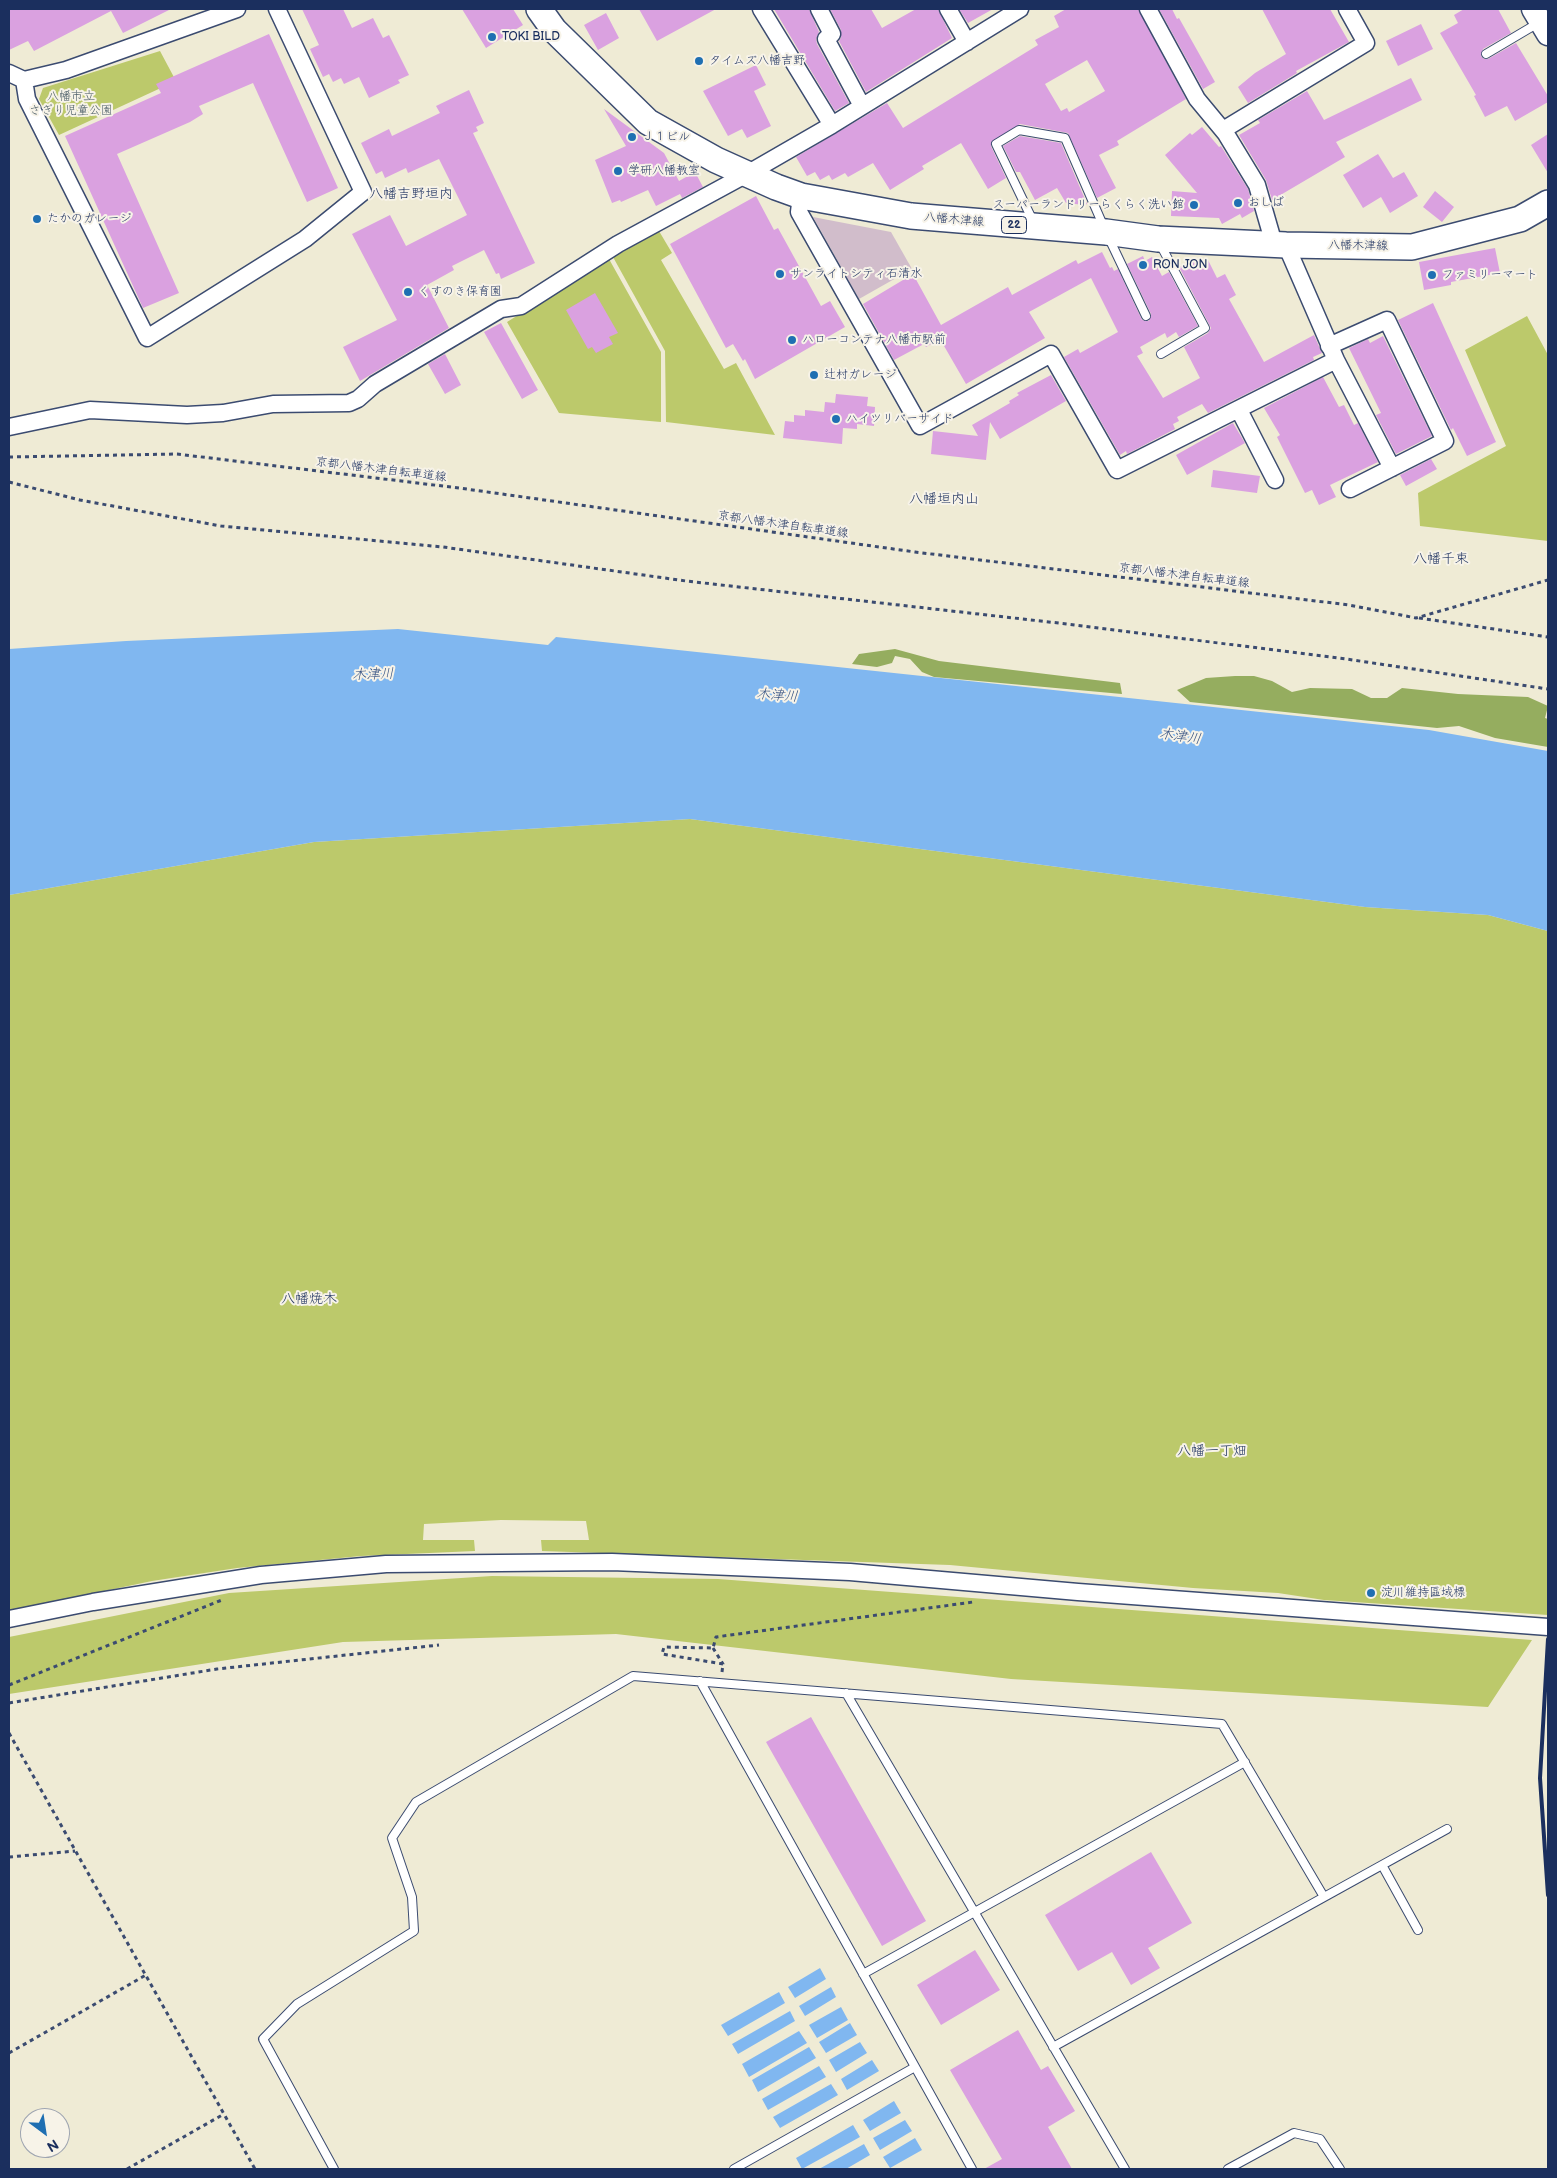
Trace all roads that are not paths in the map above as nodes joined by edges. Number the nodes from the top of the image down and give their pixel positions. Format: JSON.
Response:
{"nodes":[{"id":1,"x":237,"y":9,"type":"edge"},
{"id":2,"x":277,"y":9,"type":"edge"},
{"id":3,"x":539,"y":9,"type":"edge"},
{"id":4,"x":762,"y":9,"type":"edge"},
{"id":5,"x":819,"y":9,"type":"edge"},
{"id":6,"x":948,"y":9,"type":"edge"},
{"id":7,"x":1020,"y":9,"type":"edge"},
{"id":8,"x":1148,"y":9,"type":"edge"},
{"id":9,"x":1347,"y":9,"type":"edge"},
{"id":10,"x":1540,"y":21,"type":"edge"},
{"id":11,"x":967,"y":42,"type":"junction"},
{"id":12,"x":1486,"y":54,"type":"dead end"},
{"id":13,"x":9,"y":73,"type":"edge"},
{"id":14,"x":24,"y":80,"type":"junction"},
{"id":15,"x":862,"y":106,"type":"junction"},
{"id":16,"x":832,"y":125,"type":"junction"},
{"id":17,"x":1223,"y":130,"type":"junction"},
{"id":18,"x":747,"y":174,"type":"junction"},
{"id":19,"x":801,"y":196,"type":"junction"},
{"id":20,"x":1548,"y":203,"type":"edge"},
{"id":21,"x":1036,"y":227,"type":"junction"},
{"id":22,"x":1106,"y":232,"type":"junction"},
{"id":23,"x":1158,"y":239,"type":"junction"},
{"id":24,"x":1280,"y":245,"type":"junction"},
{"id":25,"x":1146,"y":316,"type":"dead end"},
{"id":26,"x":1333,"y":353,"type":"junction"},
{"id":27,"x":1161,"y":354,"type":"dead end"},
{"id":28,"x":1239,"y":410,"type":"junction"},
{"id":29,"x":9,"y":427,"type":"edge"},
{"id":30,"x":1392,"y":468,"type":"junction"},
{"id":31,"x":1276,"y":480,"type":"dead end"},
{"id":32,"x":1350,"y":489,"type":"dead end"},
{"id":33,"x":9,"y":1619,"type":"edge"},
{"id":34,"x":1548,"y":1627,"type":"edge"},
{"id":35,"x":700,"y":1681,"type":"junction"},
{"id":36,"x":846,"y":1693,"type":"junction"},
{"id":37,"x":1245,"y":1762,"type":"junction"},
{"id":38,"x":1447,"y":1829,"type":"dead end"},
{"id":39,"x":1382,"y":1865,"type":"junction"},
{"id":40,"x":1324,"y":1898,"type":"junction"},
{"id":41,"x":974,"y":1912,"type":"junction"},
{"id":42,"x":1418,"y":1930,"type":"dead end"},
{"id":43,"x":863,"y":1974,"type":"junction"},
{"id":44,"x":1053,"y":2047,"type":"junction"},
{"id":45,"x":915,"y":2067,"type":"junction"},
{"id":46,"x":334,"y":2169,"type":"edge"},
{"id":47,"x":734,"y":2169,"type":"edge"},
{"id":48,"x":972,"y":2169,"type":"edge"},
{"id":49,"x":1125,"y":2169,"type":"edge"},
{"id":50,"x":1228,"y":2169,"type":"edge"},
{"id":51,"x":1340,"y":2169,"type":"edge"}],
"edges":[{"from":1,"to":14,"type":"street"},
{"from":2,"to":14,"type":"street"},
{"from":3,"to":18,"type":"main road","name":"八幡木津線","number":"22"},
{"from":4,"to":16,"type":"street"},
{"from":5,"to":15,"type":"street"},
{"from":6,"to":11,"type":"street"},
{"from":7,"to":11,"type":"street"},
{"from":8,"to":17,"type":"street"},
{"from":9,"to":17,"type":"street"},
{"from":10,"to":12,"type":"lane"},
{"from":11,"to":15,"type":"street"},
{"from":13,"to":14,"type":"street"},
{"from":15,"to":16,"type":"street"},
{"from":16,"to":18,"type":"street"},
{"from":17,"to":24,"type":"street"},
{"from":18,"to":19,"type":"main road","name":"八幡木津線","number":"22"},
{"from":18,"to":29,"type":"street"},
{"from":19,"to":21,"type":"main road","name":"八幡木津線","number":"22"},
{"from":19,"to":28,"type":"street"},
{"from":20,"to":24,"type":"main road","name":"八幡木津線","number":"22"},
{"from":21,"to":22,"type":"main road","name":"八幡木津線","number":"22"},
{"from":21,"to":22,"type":"lane"},
{"from":22,"to":23,"type":"main road","name":"八幡木津線","number":"22"},
{"from":22,"to":25,"type":"lane"},
{"from":23,"to":24,"type":"main road","name":"八幡木津線","number":"22"},
{"from":23,"to":27,"type":"lane"},
{"from":24,"to":26,"type":"street"},
{"from":26,"to":28,"type":"street"},
{"from":26,"to":30,"type":"street"},
{"from":26,"to":30,"type":"street"},
{"from":28,"to":31,"type":"street"},
{"from":30,"to":32,"type":"street"},
{"from":33,"to":34,"type":"street"},
{"from":35,"to":36,"type":"lane"},
{"from":35,"to":43,"type":"lane"},
{"from":35,"to":46,"type":"lane"},
{"from":36,"to":37,"type":"lane"},
{"from":36,"to":41,"type":"lane"},
{"from":37,"to":40,"type":"lane"},
{"from":37,"to":41,"type":"lane"},
{"from":38,"to":39,"type":"lane"},
{"from":39,"to":40,"type":"lane"},
{"from":39,"to":42,"type":"lane"},
{"from":40,"to":44,"type":"lane"},
{"from":41,"to":43,"type":"lane"},
{"from":41,"to":44,"type":"lane"},
{"from":43,"to":45,"type":"lane"},
{"from":44,"to":49,"type":"lane"},
{"from":45,"to":47,"type":"lane"},
{"from":45,"to":48,"type":"lane"},
{"from":50,"to":51,"type":"lane"}]}
